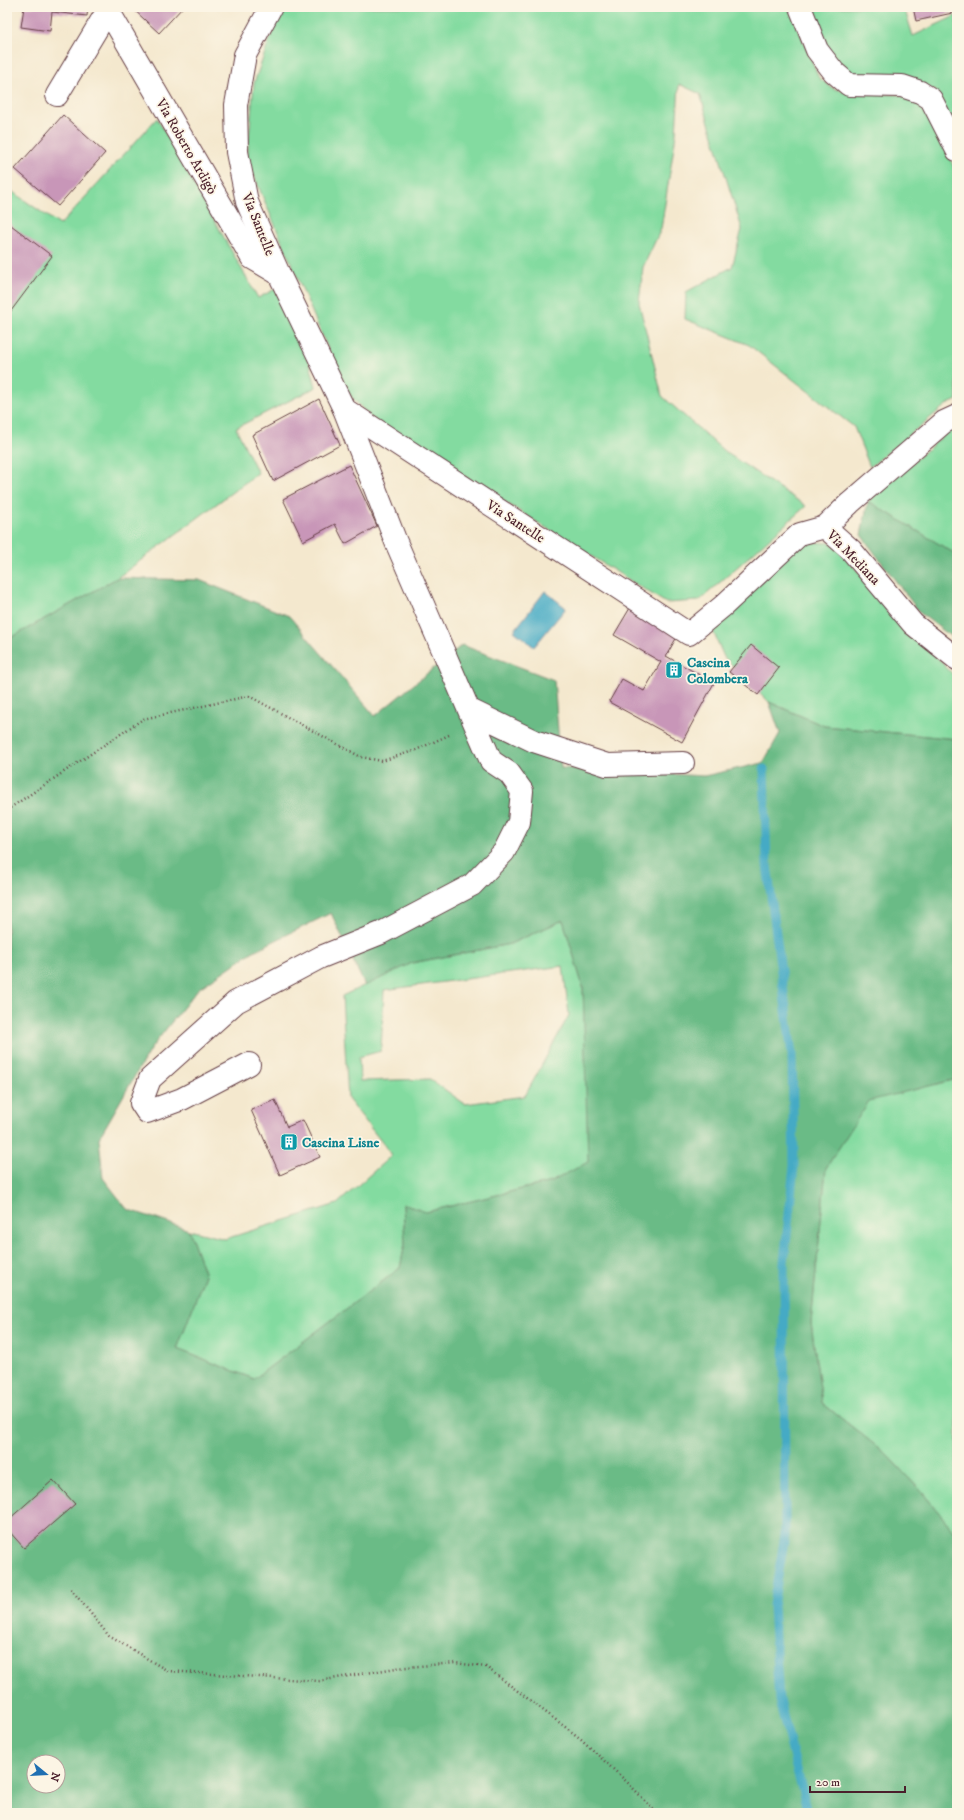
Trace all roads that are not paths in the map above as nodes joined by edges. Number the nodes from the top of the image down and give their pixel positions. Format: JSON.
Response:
{"nodes":[{"id":1,"x":271,"y":7,"type":"edge"},
{"id":2,"x":800,"y":7,"type":"edge"},
{"id":3,"x":109,"y":9,"type":"edge"},
{"id":4,"x":57,"y":95,"type":"dead end"},
{"id":5,"x":957,"y":150,"type":"edge"},
{"id":6,"x":279,"y":274,"type":"junction"},
{"id":7,"x":344,"y":409,"type":"junction"},
{"id":8,"x":957,"y":416,"type":"edge"},
{"id":9,"x":825,"y":527,"type":"junction"},
{"id":10,"x":689,"y":634,"type":"joint"},
{"id":11,"x":957,"y":659,"type":"edge"},
{"id":12,"x":473,"y":716,"type":"junction"},
{"id":13,"x":683,"y":763,"type":"dead end"},
{"id":14,"x":249,"y":1064,"type":"dead end"}],
"edges":[{"from":1,"to":6,"type":"street","name":"Via Santelle"},
{"from":2,"to":5,"type":"street"},
{"from":3,"to":4,"type":"street"},
{"from":3,"to":6,"type":"street","name":"Via Roberto Ardigò"},
{"from":6,"to":7,"type":"street","name":"Via Santelle"},
{"from":7,"to":10,"type":"street","name":"Via Santelle"},
{"from":7,"to":12,"type":"street","name":"Via Santelle"},
{"from":8,"to":9,"type":"street"},
{"from":9,"to":10,"type":"street","name":"Via Mediana"},
{"from":9,"to":11,"type":"street","name":"Via Mediana"},
{"from":12,"to":13,"type":"street"},
{"from":12,"to":14,"type":"street","name":"Via Santelle"}]}
